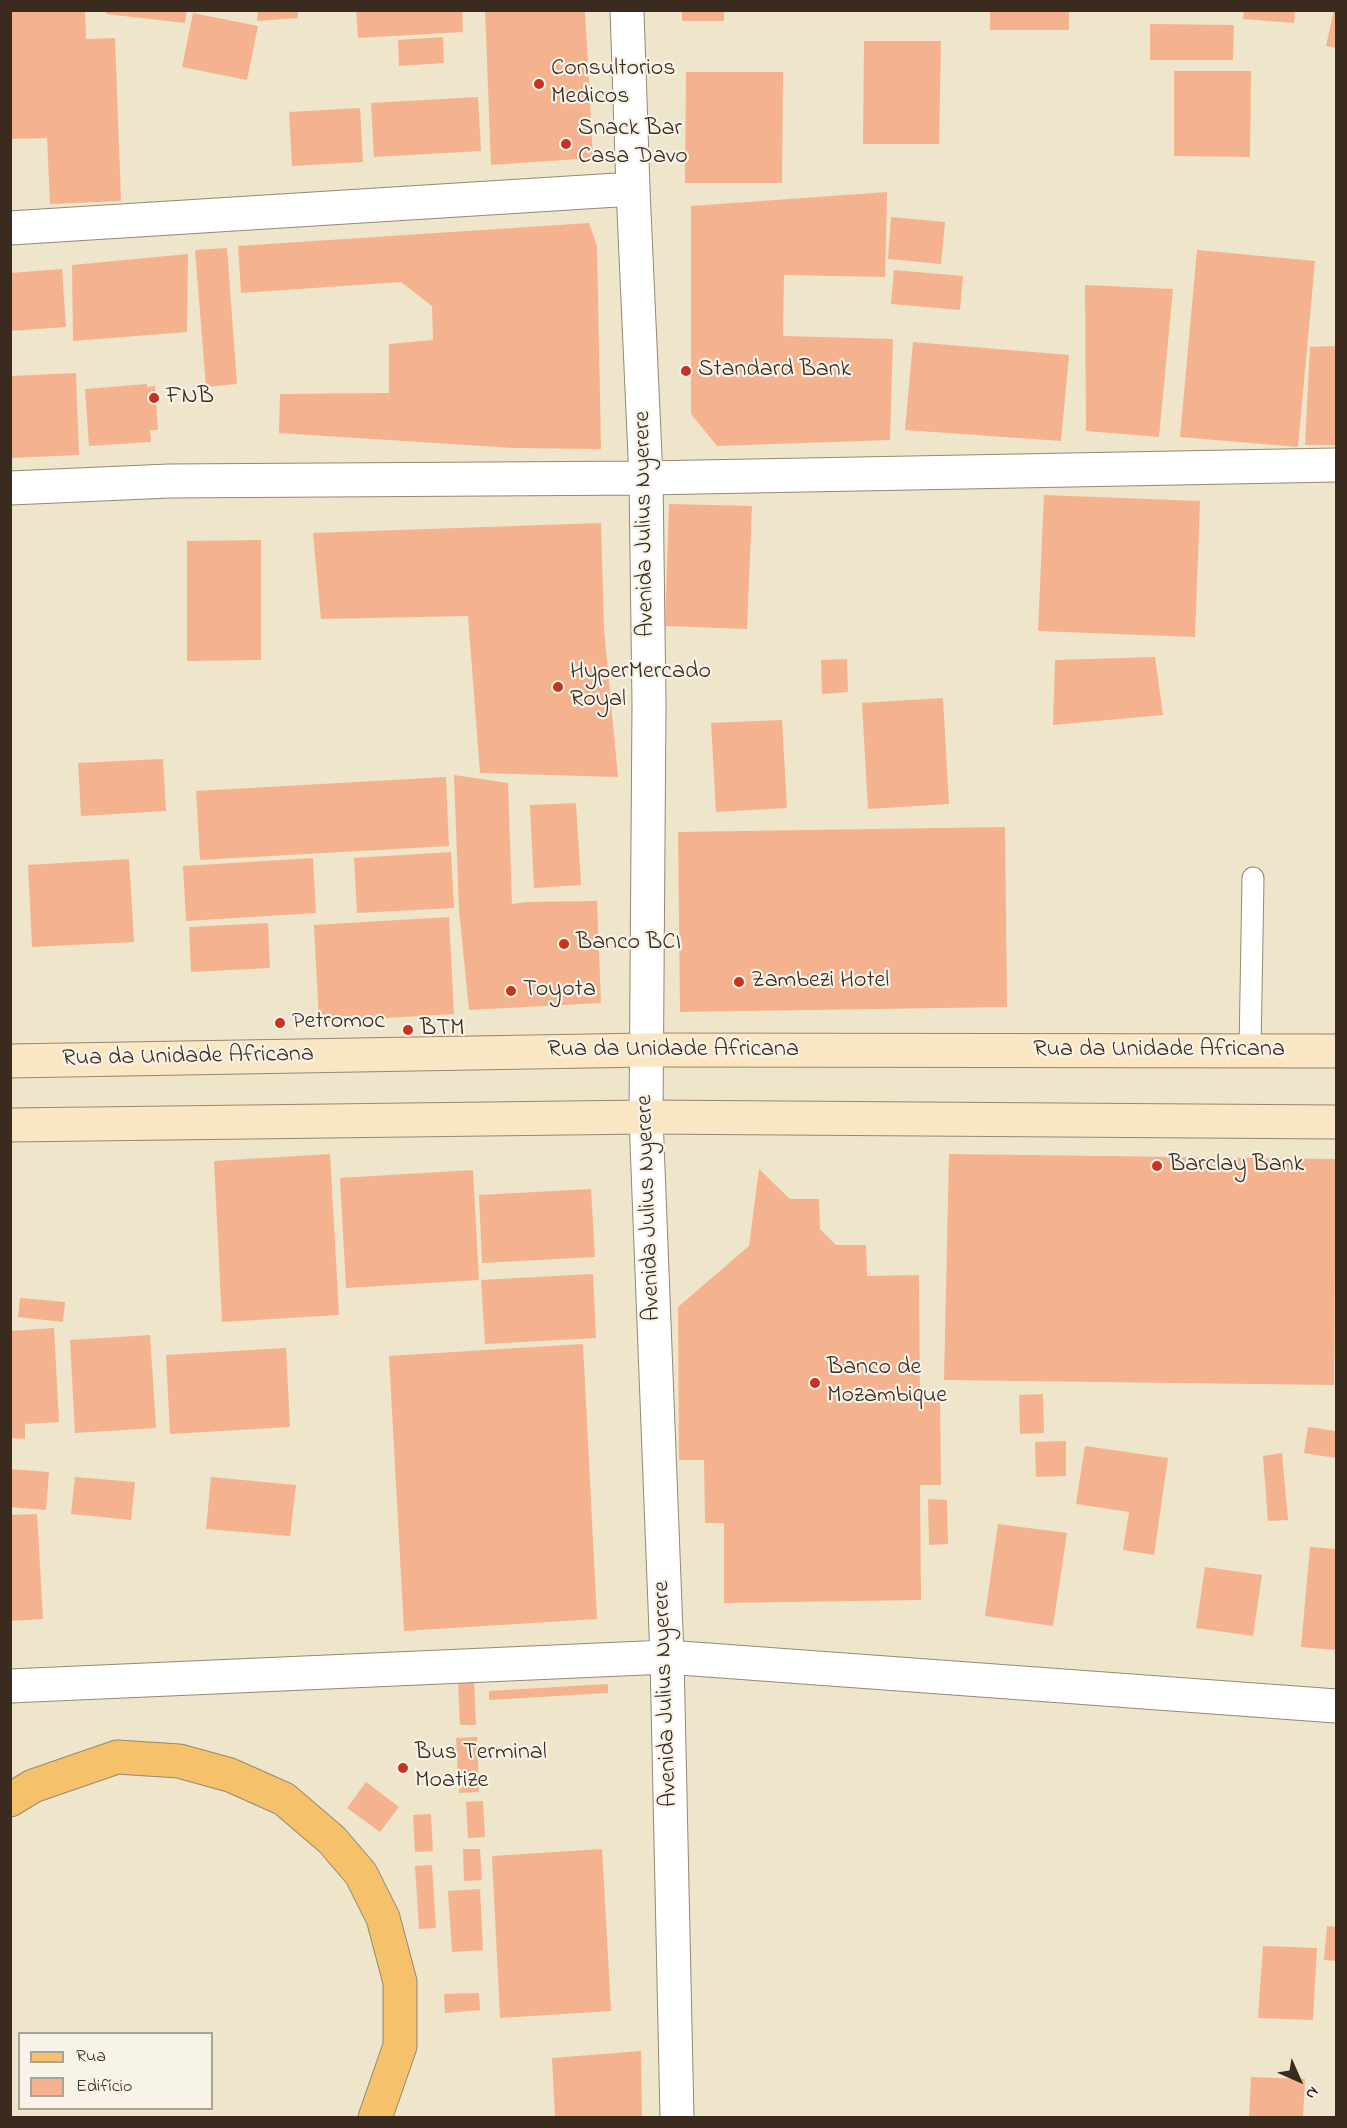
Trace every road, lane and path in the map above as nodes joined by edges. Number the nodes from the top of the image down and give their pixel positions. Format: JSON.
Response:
{"nodes":[{"id":1,"x":627,"y":10,"type":"edge"},
{"id":2,"x":633,"y":189,"type":"junction"},
{"id":3,"x":10,"y":228,"type":"edge"},
{"id":4,"x":1336,"y":465,"type":"edge"},
{"id":5,"x":646,"y":477,"type":"junction"},
{"id":6,"x":10,"y":488,"type":"edge"},
{"id":7,"x":1253,"y":878,"type":"dead end"},
{"id":8,"x":647,"y":1050,"type":"junction"},
{"id":9,"x":1250,"y":1051,"type":"junction"},
{"id":10,"x":1336,"y":1051,"type":"edge"},
{"id":11,"x":10,"y":1061,"type":"edge"},
{"id":12,"x":646,"y":1117,"type":"junction"},
{"id":13,"x":1336,"y":1122,"type":"edge"},
{"id":14,"x":10,"y":1125,"type":"edge"},
{"id":15,"x":667,"y":1657,"type":"junction"},
{"id":16,"x":10,"y":1686,"type":"edge"},
{"id":17,"x":1336,"y":1706,"type":"edge"},
{"id":18,"x":10,"y":1800,"type":"edge"},
{"id":19,"x":375,"y":2118,"type":"edge"},
{"id":20,"x":677,"y":2118,"type":"edge"}],
"edges":[{"from":1,"to":2,"type":"street","name":"Avenida Julius Nyerere"},
{"from":2,"to":3,"type":"street"},
{"from":2,"to":5,"type":"street","name":"Avenida Julius Nyerere"},
{"from":4,"to":5,"type":"street"},
{"from":5,"to":6,"type":"street"},
{"from":5,"to":8,"type":"street","name":"Avenida Julius Nyerere"},
{"from":7,"to":9,"type":"lane"},
{"from":8,"to":9,"type":"street","name":"Rua da Unidade Africana"},
{"from":8,"to":11,"type":"street","name":"Rua da Unidade Africana"},
{"from":8,"to":12,"type":"street","name":"Avenida Julius Nyerere"},
{"from":9,"to":10,"type":"street","name":"Rua da Unidade Africana"},
{"from":12,"to":13,"type":"street"},
{"from":12,"to":14,"type":"street"},
{"from":12,"to":15,"type":"street","name":"Avenida Julius Nyerere"},
{"from":15,"to":16,"type":"street"},
{"from":15,"to":17,"type":"street"},
{"from":15,"to":20,"type":"street","name":"Avenida Julius Nyerere"},
{"from":18,"to":19,"type":"main road"}]}
